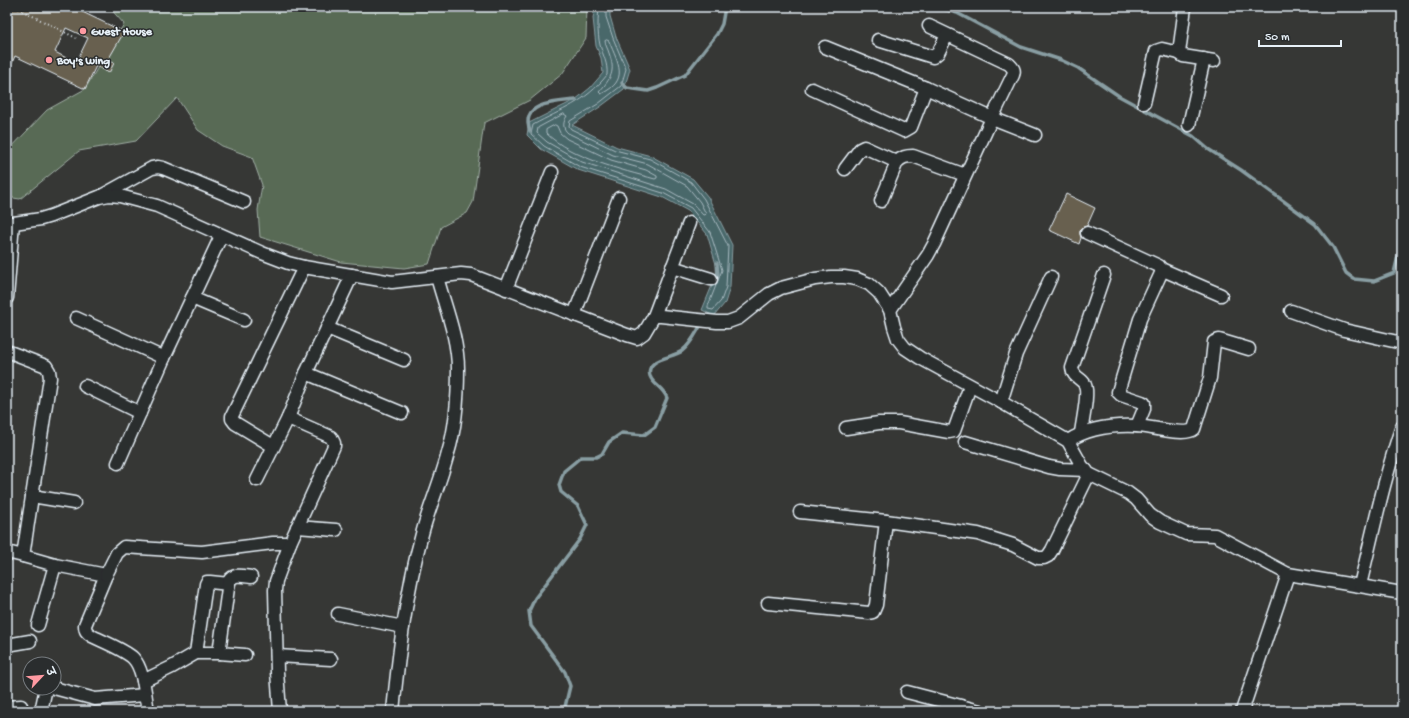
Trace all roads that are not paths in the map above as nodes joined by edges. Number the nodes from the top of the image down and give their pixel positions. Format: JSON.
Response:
{"nodes":[{"id":1,"x":1185,"y":7,"type":"edge"},
{"id":2,"x":929,"y":26,"type":"dead end"},
{"id":3,"x":947,"y":35,"type":"junction"},
{"id":4,"x":878,"y":40,"type":"dead end"},
{"id":5,"x":825,"y":47,"type":"dead end"},
{"id":6,"x":1178,"y":53,"type":"junction"},
{"id":7,"x":926,"y":88,"type":"junction"},
{"id":8,"x":812,"y":89,"type":"dead end"},
{"id":9,"x":1144,"y":104,"type":"dead end"},
{"id":10,"x":992,"y":118,"type":"junction"},
{"id":11,"x":1189,"y":125,"type":"dead end"},
{"id":12,"x":1035,"y":135,"type":"dead end"},
{"id":13,"x":897,"y":162,"type":"junction"},
{"id":14,"x":845,"y":169,"type":"dead end"},
{"id":15,"x":552,"y":172,"type":"dead end"},
{"id":16,"x":965,"y":175,"type":"junction"},
{"id":17,"x":99,"y":197,"type":"junction"},
{"id":18,"x":619,"y":198,"type":"dead end"},
{"id":19,"x":882,"y":201,"type":"dead end"},
{"id":20,"x":244,"y":202,"type":"dead end"},
{"id":21,"x":10,"y":223,"type":"edge"},
{"id":22,"x":689,"y":223,"type":"dead end"},
{"id":23,"x":1087,"y":232,"type":"dead end"},
{"id":24,"x":221,"y":236,"type":"junction"},
{"id":25,"x":304,"y":267,"type":"junction"},
{"id":26,"x":672,"y":267,"type":"junction"},
{"id":27,"x":1161,"y":269,"type":"junction"},
{"id":28,"x":352,"y":275,"type":"junction"},
{"id":29,"x":1104,"y":275,"type":"dead end"},
{"id":30,"x":436,"y":277,"type":"junction"},
{"id":31,"x":1051,"y":277,"type":"dead end"},
{"id":32,"x":711,"y":279,"type":"dead end"},
{"id":33,"x":506,"y":289,"type":"junction"},
{"id":34,"x":1221,"y":295,"type":"dead end"},
{"id":35,"x":7,"y":298,"type":"edge"},
{"id":36,"x":192,"y":298,"type":"junction"},
{"id":37,"x":890,"y":310,"type":"junction"},
{"id":38,"x":1291,"y":311,"type":"dead end"},
{"id":39,"x":574,"y":315,"type":"junction"},
{"id":40,"x":654,"y":316,"type":"junction"},
{"id":41,"x":76,"y":318,"type":"dead end"},
{"id":42,"x":244,"y":320,"type":"dead end"},
{"id":43,"x":327,"y":328,"type":"junction"},
{"id":44,"x":1402,"y":343,"type":"edge"},
{"id":45,"x":1249,"y":349,"type":"dead end"},
{"id":46,"x":7,"y":351,"type":"edge"},
{"id":47,"x":164,"y":358,"type":"junction"},
{"id":48,"x":404,"y":360,"type":"dead end"},
{"id":49,"x":306,"y":374,"type":"junction"},
{"id":50,"x":85,"y":386,"type":"dead end"},
{"id":51,"x":970,"y":386,"type":"junction"},
{"id":52,"x":1001,"y":402,"type":"junction"},
{"id":53,"x":402,"y":413,"type":"dead end"},
{"id":54,"x":140,"y":414,"type":"junction"},
{"id":55,"x":288,"y":418,"type":"junction"},
{"id":56,"x":1137,"y":426,"type":"junction"},
{"id":57,"x":846,"y":428,"type":"dead end"},
{"id":58,"x":1081,"y":433,"type":"junction"},
{"id":59,"x":1401,"y":433,"type":"edge"},
{"id":60,"x":1068,"y":441,"type":"junction"},
{"id":61,"x":964,"y":442,"type":"dead end"},
{"id":62,"x":273,"y":446,"type":"junction"},
{"id":63,"x":118,"y":463,"type":"dead end"},
{"id":64,"x":1088,"y":472,"type":"junction"},
{"id":65,"x":257,"y":480,"type":"dead end"},
{"id":66,"x":32,"y":496,"type":"junction"},
{"id":67,"x":74,"y":503,"type":"dead end"},
{"id":68,"x":800,"y":512,"type":"dead end"},
{"id":69,"x":886,"y":521,"type":"junction"},
{"id":70,"x":297,"y":527,"type":"junction"},
{"id":71,"x":336,"y":530,"type":"dead end"},
{"id":72,"x":290,"y":543,"type":"junction"},
{"id":73,"x":7,"y":552,"type":"edge"},
{"id":74,"x":23,"y":556,"type":"junction"},
{"id":75,"x":55,"y":565,"type":"junction"},
{"id":76,"x":1288,"y":574,"type":"junction"},
{"id":77,"x":106,"y":575,"type":"junction"},
{"id":78,"x":251,"y":577,"type":"dead end"},
{"id":79,"x":229,"y":584,"type":"junction"},
{"id":80,"x":1360,"y":585,"type":"junction"},
{"id":81,"x":1402,"y":593,"type":"edge"},
{"id":82,"x":768,"y":603,"type":"dead end"},
{"id":83,"x":338,"y":614,"type":"dead end"},
{"id":84,"x":38,"y":625,"type":"dead end"},
{"id":85,"x":404,"y":627,"type":"junction"},
{"id":86,"x":30,"y":641,"type":"dead end"},
{"id":87,"x":7,"y":645,"type":"edge"},
{"id":88,"x":196,"y":653,"type":"junction"},
{"id":89,"x":219,"y":653,"type":"junction"},
{"id":90,"x":245,"y":655,"type":"dead end"},
{"id":91,"x":277,"y":656,"type":"junction"},
{"id":92,"x":331,"y":660,"type":"dead end"},
{"id":93,"x":143,"y":681,"type":"junction"},
{"id":94,"x":62,"y":690,"type":"edge"},
{"id":95,"x":907,"y":692,"type":"dead end"},
{"id":96,"x":145,"y":695,"type":"junction"},
{"id":97,"x":44,"y":696,"type":"edge"},
{"id":98,"x":21,"y":706,"type":"dead end"},
{"id":99,"x":7,"y":708,"type":"edge"},
{"id":100,"x":41,"y":711,"type":"edge"},
{"id":101,"x":148,"y":711,"type":"edge"},
{"id":102,"x":280,"y":711,"type":"edge"},
{"id":103,"x":393,"y":711,"type":"edge"},
{"id":104,"x":980,"y":711,"type":"edge"},
{"id":105,"x":1242,"y":711,"type":"edge"}],
"edges":[{"from":1,"to":6,"type":"street"},
{"from":2,"to":3,"type":"street"},
{"from":3,"to":4,"type":"street"},
{"from":3,"to":10,"type":"street"},
{"from":5,"to":7,"type":"street"},
{"from":6,"to":9,"type":"street"},
{"from":6,"to":11,"type":"street"},
{"from":7,"to":8,"type":"street"},
{"from":7,"to":10,"type":"street"},
{"from":10,"to":12,"type":"street"},
{"from":10,"to":16,"type":"street"},
{"from":13,"to":14,"type":"street"},
{"from":13,"to":16,"type":"street"},
{"from":13,"to":19,"type":"street"},
{"from":15,"to":33,"type":"street"},
{"from":16,"to":37,"type":"street"},
{"from":17,"to":20,"type":"street"},
{"from":17,"to":21,"type":"street"},
{"from":17,"to":24,"type":"street"},
{"from":18,"to":39,"type":"street"},
{"from":21,"to":35,"type":"street"},
{"from":22,"to":26,"type":"street"},
{"from":23,"to":27,"type":"street"},
{"from":24,"to":25,"type":"street"},
{"from":24,"to":36,"type":"street"},
{"from":25,"to":28,"type":"street"},
{"from":25,"to":62,"type":"street"},
{"from":26,"to":32,"type":"street"},
{"from":26,"to":40,"type":"street"},
{"from":27,"to":34,"type":"street"},
{"from":27,"to":56,"type":"street"},
{"from":28,"to":30,"type":"street"},
{"from":28,"to":43,"type":"street"},
{"from":29,"to":58,"type":"street"},
{"from":30,"to":33,"type":"street"},
{"from":30,"to":85,"type":"street"},
{"from":31,"to":52,"type":"street"},
{"from":33,"to":39,"type":"street"},
{"from":36,"to":42,"type":"street"},
{"from":36,"to":47,"type":"street"},
{"from":37,"to":40,"type":"street"},
{"from":37,"to":51,"type":"street"},
{"from":38,"to":44,"type":"street"},
{"from":39,"to":40,"type":"street"},
{"from":41,"to":47,"type":"street"},
{"from":43,"to":48,"type":"street"},
{"from":43,"to":49,"type":"street"},
{"from":45,"to":56,"type":"street"},
{"from":46,"to":66,"type":"street"},
{"from":47,"to":54,"type":"street"},
{"from":49,"to":53,"type":"street"},
{"from":49,"to":55,"type":"street"},
{"from":50,"to":54,"type":"street"},
{"from":51,"to":52,"type":"street"},
{"from":51,"to":57,"type":"street"},
{"from":52,"to":60,"type":"street"},
{"from":54,"to":63,"type":"street"},
{"from":55,"to":62,"type":"street"},
{"from":55,"to":70,"type":"street"},
{"from":56,"to":58,"type":"street"},
{"from":58,"to":60,"type":"street"},
{"from":59,"to":80,"type":"street"},
{"from":60,"to":64,"type":"street"},
{"from":61,"to":64,"type":"street"},
{"from":62,"to":65,"type":"street"},
{"from":64,"to":69,"type":"street"},
{"from":64,"to":76,"type":"street"},
{"from":66,"to":67,"type":"street"},
{"from":66,"to":74,"type":"street"},
{"from":68,"to":69,"type":"street"},
{"from":69,"to":82,"type":"street"},
{"from":70,"to":71,"type":"street"},
{"from":70,"to":72,"type":"street"},
{"from":72,"to":77,"type":"street"},
{"from":72,"to":91,"type":"street"},
{"from":73,"to":74,"type":"street"},
{"from":74,"to":75,"type":"street"},
{"from":75,"to":77,"type":"street"},
{"from":75,"to":84,"type":"street"},
{"from":76,"to":80,"type":"street"},
{"from":76,"to":105,"type":"street"},
{"from":77,"to":93,"type":"street"},
{"from":78,"to":79,"type":"street"},
{"from":79,"to":88,"type":"street"},
{"from":79,"to":89,"type":"street"},
{"from":80,"to":81,"type":"street"},
{"from":83,"to":85,"type":"street"},
{"from":85,"to":103,"type":"street"},
{"from":86,"to":87,"type":"street"},
{"from":88,"to":89,"type":"street"},
{"from":88,"to":93,"type":"street"},
{"from":89,"to":90,"type":"street"},
{"from":91,"to":92,"type":"street"},
{"from":91,"to":102,"type":"street"},
{"from":93,"to":96,"type":"street"},
{"from":94,"to":96,"type":"street"},
{"from":95,"to":104,"type":"street"},
{"from":96,"to":101,"type":"street"},
{"from":97,"to":100,"type":"street"},
{"from":98,"to":99,"type":"street"}]}
